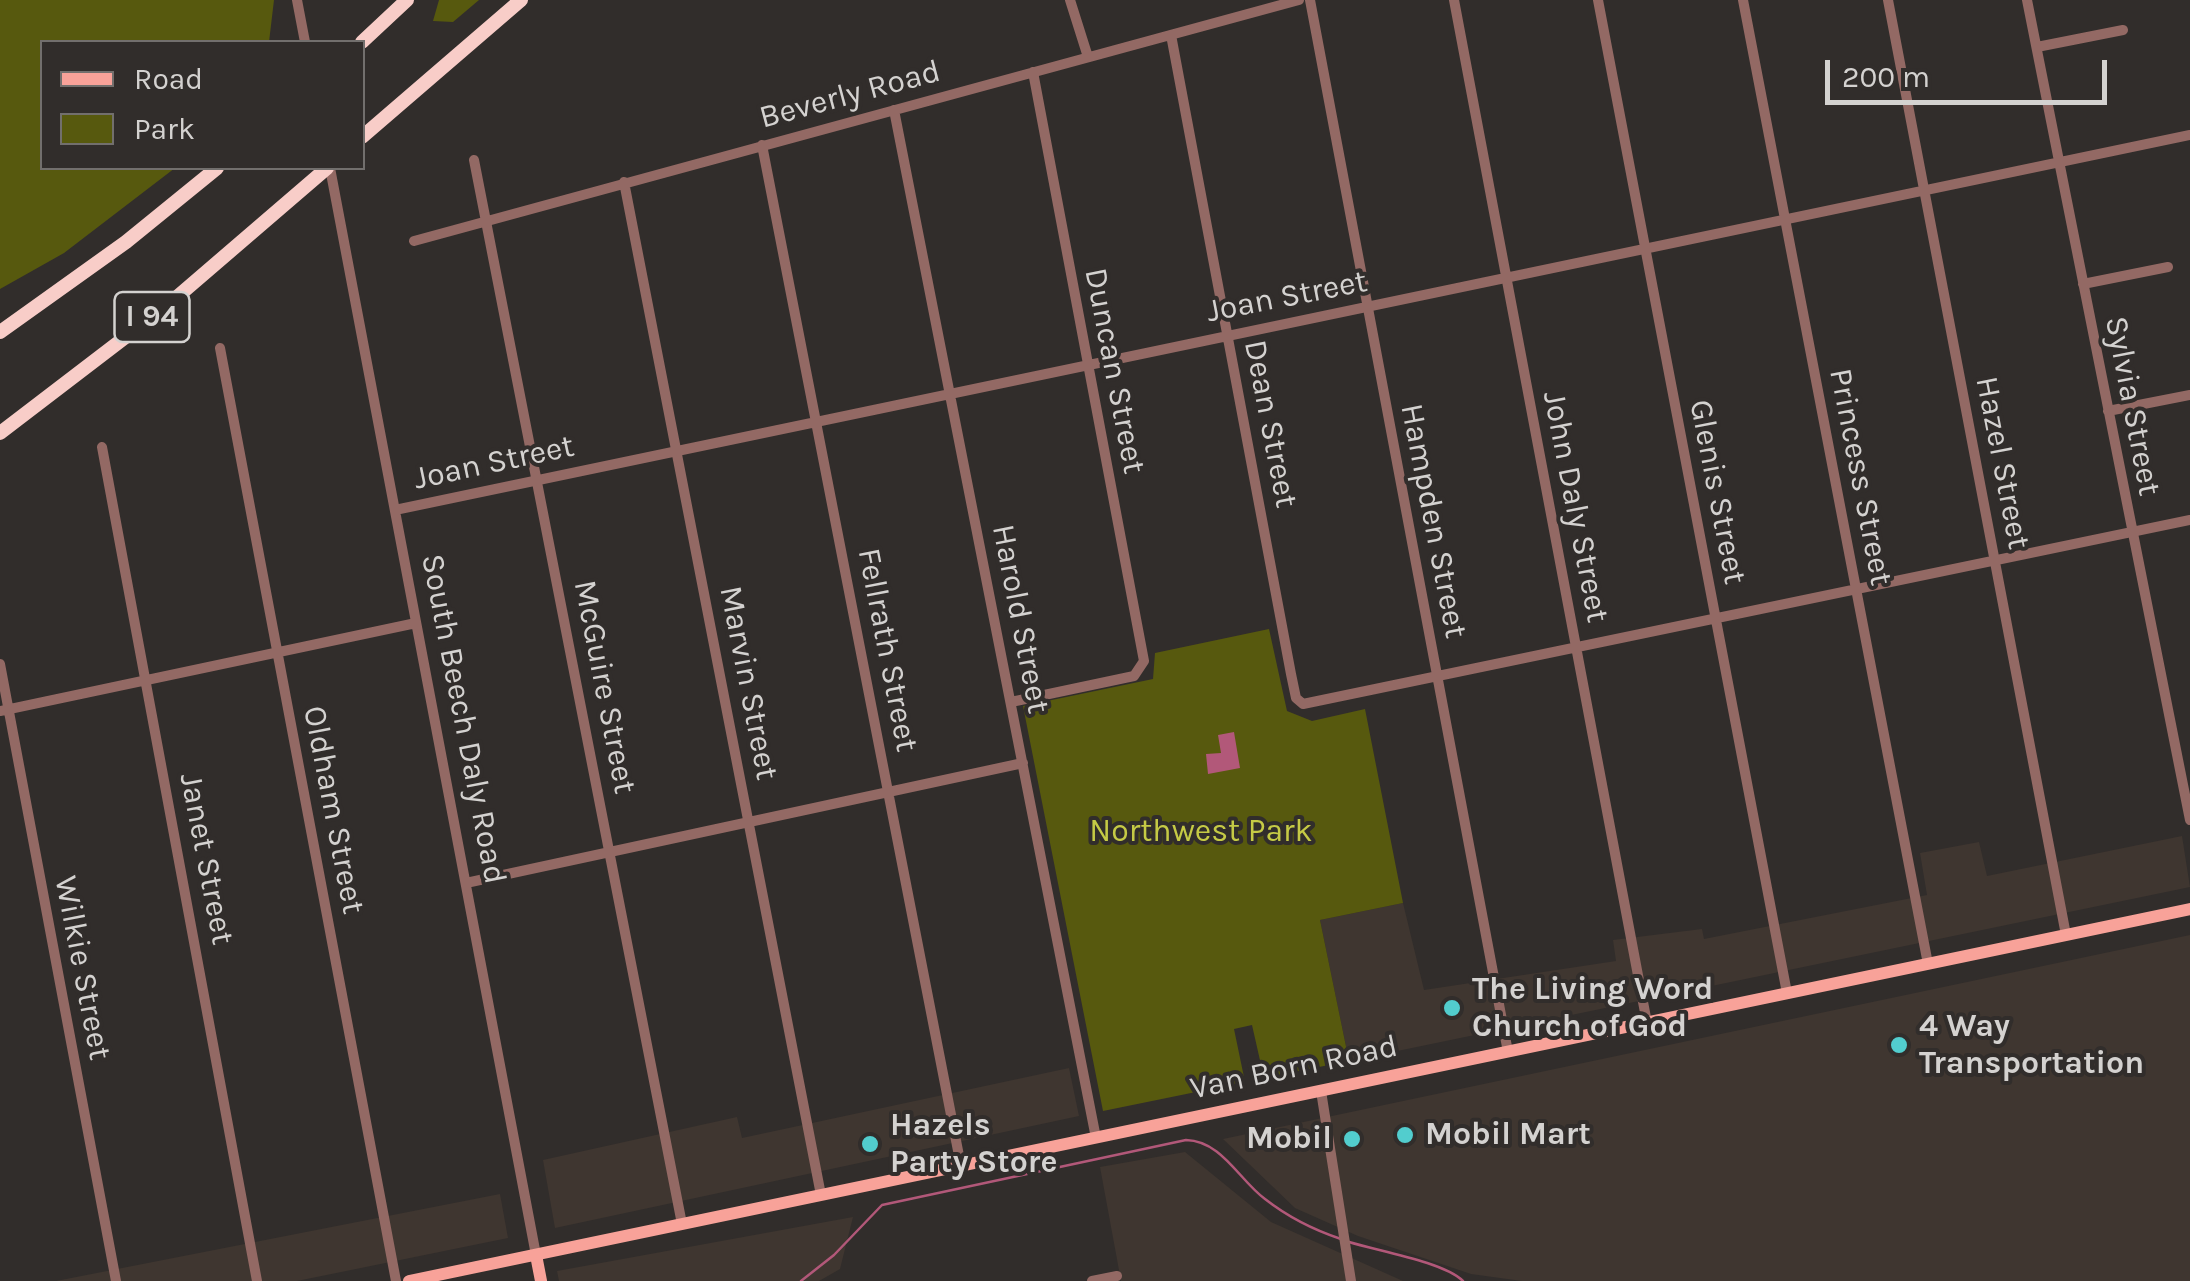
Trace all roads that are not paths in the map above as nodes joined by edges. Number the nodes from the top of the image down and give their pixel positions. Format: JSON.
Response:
{"nodes":[{"id":1,"x":297,"y":0,"type":"edge"},
{"id":2,"x":406,"y":0,"type":"edge"},
{"id":3,"x":521,"y":0,"type":"edge"},
{"id":4,"x":1070,"y":0,"type":"edge"},
{"id":5,"x":1299,"y":0,"type":"edge"},
{"id":6,"x":1310,"y":0,"type":"edge"},
{"id":7,"x":1454,"y":0,"type":"edge"},
{"id":8,"x":1598,"y":0,"type":"edge"},
{"id":9,"x":1743,"y":0,"type":"edge"},
{"id":10,"x":1888,"y":0,"type":"edge"},
{"id":11,"x":2028,"y":0,"type":"edge"},
{"id":12,"x":2123,"y":30,"type":"dead end"},
{"id":13,"x":1171,"y":34,"type":"junction"},
{"id":14,"x":305,"y":40,"type":"edge"},
{"id":15,"x":364,"y":40,"type":"edge"},
{"id":16,"x":2037,"y":47,"type":"junction"},
{"id":17,"x":1088,"y":57,"type":"junction"},
{"id":18,"x":1033,"y":72,"type":"junction"},
{"id":19,"x":894,"y":110,"type":"junction"},
{"id":20,"x":365,"y":134,"type":"edge"},
{"id":21,"x":2190,"y":135,"type":"edge"},
{"id":22,"x":762,"y":145,"type":"junction"},
{"id":23,"x":474,"y":160,"type":"dead end"},
{"id":24,"x":2059,"y":162,"type":"junction"},
{"id":25,"x":216,"y":170,"type":"edge"},
{"id":26,"x":325,"y":170,"type":"edge"},
{"id":27,"x":328,"y":170,"type":"edge"},
{"id":28,"x":624,"y":182,"type":"junction"},
{"id":29,"x":1924,"y":190,"type":"junction"},
{"id":30,"x":485,"y":219,"type":"junction"},
{"id":31,"x":1785,"y":219,"type":"junction"},
{"id":32,"x":414,"y":241,"type":"dead end"},
{"id":33,"x":1646,"y":248,"type":"junction"},
{"id":34,"x":2168,"y":266,"type":"dead end"},
{"id":35,"x":1507,"y":278,"type":"junction"},
{"id":36,"x":2083,"y":284,"type":"junction"},
{"id":37,"x":1366,"y":306,"type":"junction"},
{"id":38,"x":0,"y":332,"type":"edge"},
{"id":39,"x":1228,"y":334,"type":"junction"},
{"id":40,"x":220,"y":348,"type":"dead end"},
{"id":41,"x":1088,"y":363,"type":"junction"},
{"id":42,"x":950,"y":391,"type":"junction"},
{"id":43,"x":2190,"y":395,"type":"edge"},
{"id":44,"x":2108,"y":411,"type":"junction"},
{"id":45,"x":816,"y":420,"type":"junction"},
{"id":46,"x":0,"y":433,"type":"edge"},
{"id":47,"x":102,"y":447,"type":"dead end"},
{"id":48,"x":676,"y":449,"type":"junction"},
{"id":49,"x":538,"y":479,"type":"junction"},
{"id":50,"x":395,"y":510,"type":"junction"},
{"id":51,"x":2190,"y":520,"type":"edge"},
{"id":52,"x":2133,"y":535,"type":"junction"},
{"id":53,"x":1996,"y":564,"type":"junction"},
{"id":54,"x":1856,"y":592,"type":"junction"},
{"id":55,"x":1716,"y":622,"type":"junction"},
{"id":56,"x":416,"y":623,"type":"junction"},
{"id":57,"x":1577,"y":650,"type":"junction"},
{"id":58,"x":278,"y":652,"type":"junction"},
{"id":59,"x":0,"y":664,"type":"edge"},
{"id":60,"x":1438,"y":679,"type":"junction"},
{"id":61,"x":147,"y":680,"type":"junction"},
{"id":62,"x":1010,"y":702,"type":"junction"},
{"id":63,"x":4,"y":711,"type":"edge"},
{"id":64,"x":1023,"y":763,"type":"junction"},
{"id":65,"x":890,"y":792,"type":"junction"},
{"id":66,"x":2190,"y":820,"type":"edge"},
{"id":67,"x":750,"y":822,"type":"junction"},
{"id":68,"x":611,"y":851,"type":"junction"},
{"id":69,"x":466,"y":882,"type":"junction"},
{"id":70,"x":2190,"y":909,"type":"edge"},
{"id":71,"x":2066,"y":935,"type":"junction"},
{"id":72,"x":1928,"y":964,"type":"junction"},
{"id":73,"x":1787,"y":993,"type":"junction"},
{"id":74,"x":1648,"y":1022,"type":"junction"},
{"id":75,"x":1508,"y":1052,"type":"junction"},
{"id":76,"x":1321,"y":1091,"type":"junction"},
{"id":77,"x":1096,"y":1138,"type":"junction"},
{"id":78,"x":961,"y":1166,"type":"junction"},
{"id":79,"x":820,"y":1195,"type":"junction"},
{"id":80,"x":682,"y":1224,"type":"junction"},
{"id":81,"x":536,"y":1255,"type":"junction"},
{"id":82,"x":1117,"y":1276,"type":"dead end"},
{"id":83,"x":116,"y":1281,"type":"edge"},
{"id":84,"x":257,"y":1281,"type":"edge"},
{"id":85,"x":396,"y":1281,"type":"edge"},
{"id":86,"x":409,"y":1281,"type":"edge"},
{"id":87,"x":541,"y":1281,"type":"edge"},
{"id":88,"x":1092,"y":1281,"type":"edge"},
{"id":89,"x":1352,"y":1281,"type":"edge"}],
"edges":[{"from":1,"to":14,"type":"street"},
{"from":2,"to":15,"type":"highway"},
{"from":3,"to":20,"type":"highway"},
{"from":4,"to":17,"type":"street"},
{"from":5,"to":13,"type":"street","name":"Beverly Road"},
{"from":6,"to":37,"type":"street","name":"Hampden Street"},
{"from":7,"to":35,"type":"street","name":"John Daly Street"},
{"from":8,"to":33,"type":"street","name":"Glenis Street"},
{"from":9,"to":31,"type":"street","name":"Princess Street"},
{"from":10,"to":29,"type":"street","name":"Hazel Street"},
{"from":11,"to":16,"type":"street","name":"Sylvia Street"},
{"from":12,"to":16,"type":"street"},
{"from":13,"to":17,"type":"street","name":"Beverly Road"},
{"from":13,"to":39,"type":"street","name":"Dean Street"},
{"from":16,"to":24,"type":"street","name":"Sylvia Street"},
{"from":17,"to":18,"type":"street","name":"Beverly Road"},
{"from":18,"to":19,"type":"street","name":"Beverly Road"},
{"from":18,"to":41,"type":"street","name":"Duncan Street"},
{"from":19,"to":22,"type":"street","name":"Beverly Road"},
{"from":19,"to":42,"type":"street","name":"Harold Street"},
{"from":21,"to":24,"type":"street","name":"Joan Street"},
{"from":22,"to":28,"type":"street","name":"Beverly Road"},
{"from":22,"to":45,"type":"street","name":"Fellrath Street"},
{"from":23,"to":30,"type":"street","name":"McGuire Street"},
{"from":24,"to":29,"type":"street","name":"Joan Street"},
{"from":24,"to":36,"type":"street","name":"Sylvia Street"},
{"from":25,"to":38,"type":"highway","number":"I 94"},
{"from":26,"to":46,"type":"highway","number":"I 94"},
{"from":27,"to":50,"type":"street","name":"South Beech Daly Road"},
{"from":28,"to":30,"type":"street","name":"Beverly Road"},
{"from":28,"to":48,"type":"street","name":"Marvin Street"},
{"from":29,"to":31,"type":"street","name":"Joan Street"},
{"from":29,"to":53,"type":"street","name":"Hazel Street"},
{"from":30,"to":32,"type":"street","name":"Beverly Road"},
{"from":30,"to":49,"type":"street","name":"McGuire Street"},
{"from":31,"to":33,"type":"street","name":"Joan Street"},
{"from":31,"to":54,"type":"street","name":"Princess Street"},
{"from":33,"to":35,"type":"street","name":"Joan Street"},
{"from":33,"to":55,"type":"street","name":"Glenis Street"},
{"from":34,"to":36,"type":"street"},
{"from":35,"to":37,"type":"street","name":"Joan Street"},
{"from":35,"to":57,"type":"street","name":"John Daly Street"},
{"from":36,"to":44,"type":"street","name":"Sylvia Street"},
{"from":37,"to":39,"type":"street","name":"Joan Street"},
{"from":37,"to":60,"type":"street","name":"Hampden Street"},
{"from":39,"to":41,"type":"street","name":"Joan Street"},
{"from":39,"to":60,"type":"street","name":"Dean Street"},
{"from":40,"to":58,"type":"street","name":"Oldham Street"},
{"from":41,"to":42,"type":"street","name":"Joan Street"},
{"from":41,"to":62,"type":"street","name":"Duncan Street"},
{"from":42,"to":45,"type":"street","name":"Joan Street"},
{"from":42,"to":62,"type":"street","name":"Harold Street"},
{"from":43,"to":44,"type":"street"},
{"from":44,"to":52,"type":"street","name":"Sylvia Street"},
{"from":45,"to":48,"type":"street","name":"Joan Street"},
{"from":45,"to":65,"type":"street","name":"Fellrath Street"},
{"from":47,"to":61,"type":"street","name":"Janet Street"},
{"from":48,"to":49,"type":"street","name":"Joan Street"},
{"from":48,"to":67,"type":"street","name":"Marvin Street"},
{"from":49,"to":50,"type":"street","name":"Joan Street"},
{"from":49,"to":68,"type":"street","name":"McGuire Street"},
{"from":50,"to":56,"type":"street","name":"South Beech Daly Road"},
{"from":51,"to":52,"type":"street"},
{"from":52,"to":53,"type":"street"},
{"from":52,"to":66,"type":"street","name":"Sylvia Street"},
{"from":53,"to":54,"type":"street"},
{"from":53,"to":71,"type":"street","name":"Hazel Street"},
{"from":54,"to":55,"type":"street"},
{"from":54,"to":72,"type":"street","name":"Princess Street"},
{"from":55,"to":57,"type":"street"},
{"from":55,"to":73,"type":"street","name":"Glenis Street"},
{"from":56,"to":58,"type":"street"},
{"from":56,"to":69,"type":"street","name":"South Beech Daly Road"},
{"from":57,"to":60,"type":"street"},
{"from":57,"to":74,"type":"street","name":"John Daly Street"},
{"from":58,"to":61,"type":"street"},
{"from":58,"to":85,"type":"street","name":"Oldham Street"},
{"from":59,"to":63,"type":"street","name":"Wilkie Street"},
{"from":60,"to":75,"type":"street","name":"Hampden Street"},
{"from":61,"to":63,"type":"street"},
{"from":61,"to":84,"type":"street","name":"Janet Street"},
{"from":62,"to":64,"type":"street","name":"Harold Street"},
{"from":63,"to":83,"type":"street","name":"Wilkie Street"},
{"from":64,"to":65,"type":"street"},
{"from":64,"to":77,"type":"street","name":"Harold Street"},
{"from":65,"to":67,"type":"street"},
{"from":65,"to":78,"type":"street","name":"Fellrath Street"},
{"from":67,"to":68,"type":"street"},
{"from":67,"to":79,"type":"street","name":"Marvin Street"},
{"from":68,"to":69,"type":"street"},
{"from":68,"to":80,"type":"street","name":"McGuire Street"},
{"from":69,"to":81,"type":"street","name":"South Beech Daly Road"},
{"from":70,"to":71,"type":"main road","name":"Van Born Road"},
{"from":71,"to":72,"type":"main road","name":"Van Born Road"},
{"from":72,"to":73,"type":"main road","name":"Van Born Road"},
{"from":73,"to":74,"type":"main road","name":"Van Born Road"},
{"from":74,"to":75,"type":"main road","name":"Van Born Road"},
{"from":75,"to":76,"type":"main road","name":"Van Born Road"},
{"from":76,"to":77,"type":"main road","name":"Van Born Road"},
{"from":76,"to":89,"type":"street"},
{"from":77,"to":78,"type":"main road","name":"Van Born Road"},
{"from":78,"to":79,"type":"main road","name":"Van Born Road"},
{"from":79,"to":80,"type":"main road","name":"Van Born Road"},
{"from":80,"to":81,"type":"main road","name":"Van Born Road"},
{"from":81,"to":86,"type":"main road","name":"Van Born Road"},
{"from":81,"to":87,"type":"main road","name":"South Beech Daly Road"},
{"from":82,"to":88,"type":"street"}]}
